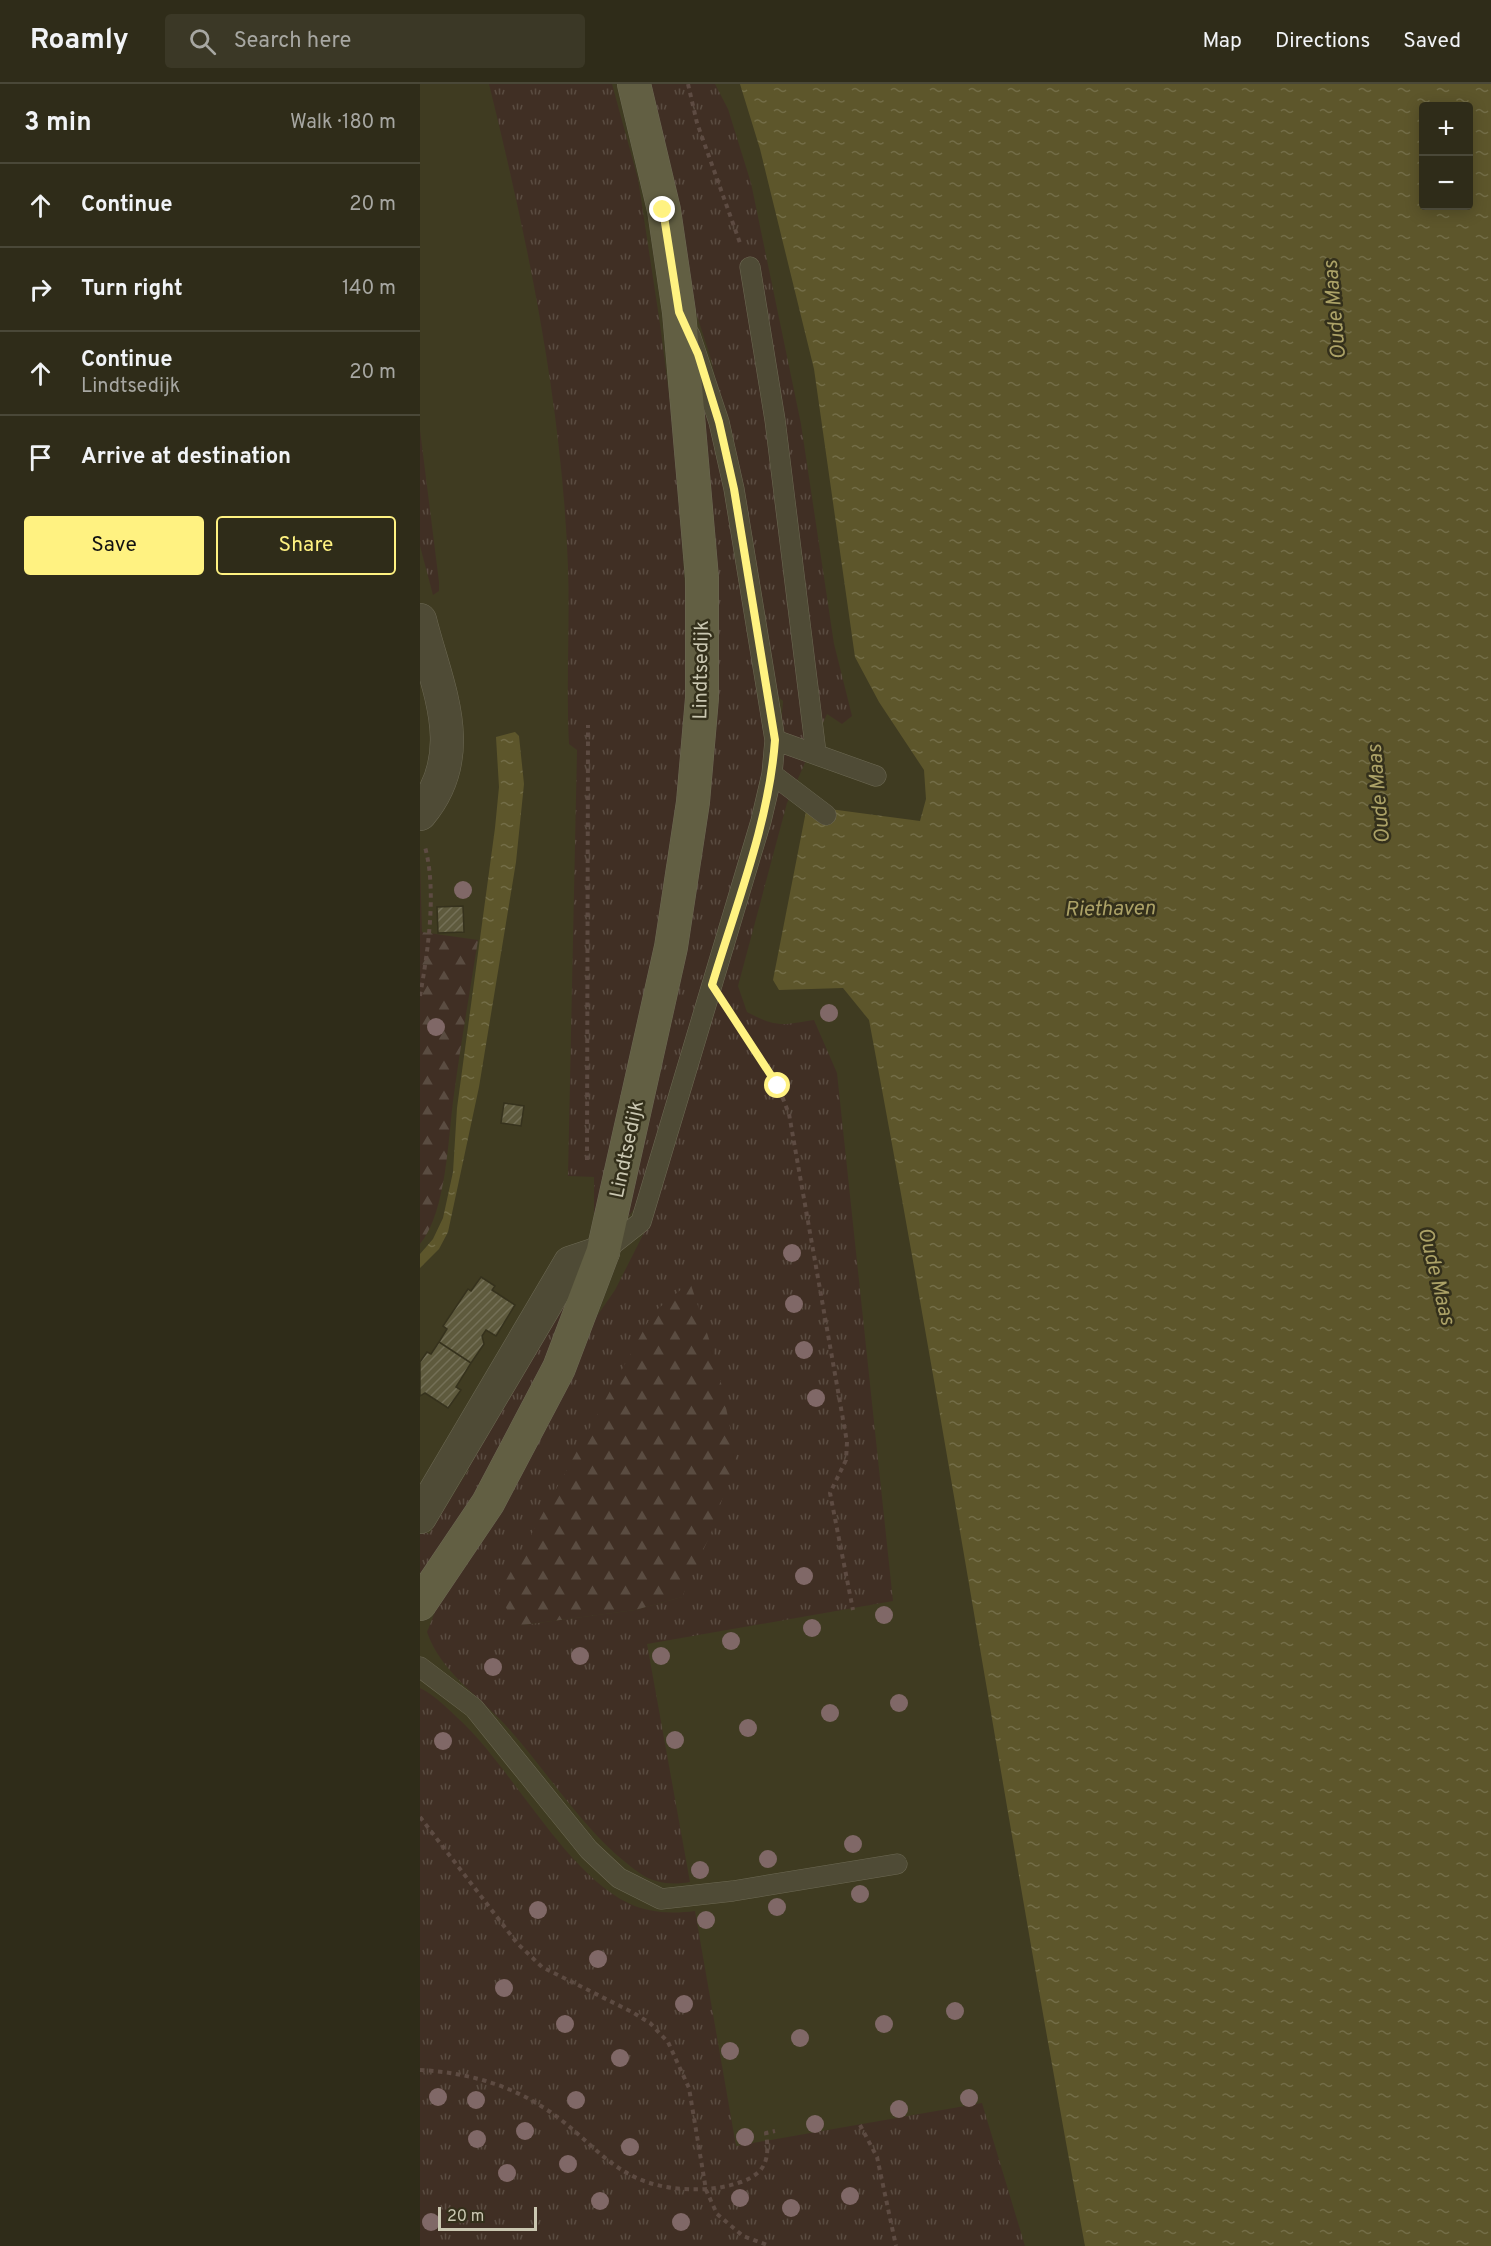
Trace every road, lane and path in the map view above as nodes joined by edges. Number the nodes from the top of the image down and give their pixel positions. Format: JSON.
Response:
{"nodes":[{"id":1,"x":634,"y":84,"type":"edge"},
{"id":2,"x":688,"y":84,"type":"edge"},
{"id":3,"x":750,"y":267,"type":"joint"},
{"id":4,"x":679,"y":312,"type":"junction"},
{"id":5,"x":420,"y":620,"type":"edge"},
{"id":6,"x":588,"y":726,"type":"dead end"},
{"id":7,"x":775,"y":740,"type":"junction"},
{"id":8,"x":816,"y":753,"type":"junction"},
{"id":9,"x":772,"y":774,"type":"junction"},
{"id":10,"x":876,"y":776,"type":"dead end"},
{"id":11,"x":826,"y":815,"type":"dead end"},
{"id":12,"x":426,"y":818,"type":"edge"},
{"id":13,"x":712,"y":985,"type":"junction"},
{"id":14,"x":420,"y":996,"type":"edge"},
{"id":15,"x":587,"y":1161,"type":"dead end"},
{"id":16,"x":603,"y":1252,"type":"junction"},
{"id":17,"x":420,"y":1517,"type":"edge"},
{"id":18,"x":420,"y":1604,"type":"edge"},
{"id":19,"x":853,"y":1610,"type":"dead end"},
{"id":20,"x":420,"y":1667,"type":"edge"},
{"id":21,"x":420,"y":1816,"type":"edge"},
{"id":22,"x":897,"y":1864,"type":"dead end"},
{"id":23,"x":420,"y":2070,"type":"edge"},
{"id":24,"x":860,"y":2125,"type":"dead end"},
{"id":25,"x":776,"y":2131,"type":"dead end"},
{"id":26,"x":706,"y":2190,"type":"junction"},
{"id":27,"x":770,"y":2246,"type":"edge"},
{"id":28,"x":896,"y":2246,"type":"edge"}],
"edges":[{"from":1,"to":4,"type":"street","name":"Lindtsedijk"},
{"from":2,"to":3,"type":"path"},
{"from":3,"to":8,"type":"lane"},
{"from":4,"to":7,"type":"lane"},
{"from":4,"to":16,"type":"street","name":"Lindtsedijk"},
{"from":5,"to":12,"type":"street"},
{"from":6,"to":15,"type":"path"},
{"from":7,"to":8,"type":"lane"},
{"from":7,"to":9,"type":"lane"},
{"from":8,"to":10,"type":"lane"},
{"from":9,"to":11,"type":"lane"},
{"from":9,"to":13,"type":"lane"},
{"from":12,"to":14,"type":"path"},
{"from":13,"to":16,"type":"lane"},
{"from":13,"to":19,"type":"path"},
{"from":16,"to":17,"type":"street"},
{"from":16,"to":18,"type":"street","name":"Lindtsedijk"},
{"from":20,"to":22,"type":"lane"},
{"from":21,"to":26,"type":"path"},
{"from":23,"to":26,"type":"path"},
{"from":24,"to":28,"type":"path"},
{"from":25,"to":26,"type":"path"},
{"from":26,"to":27,"type":"path"}]}
